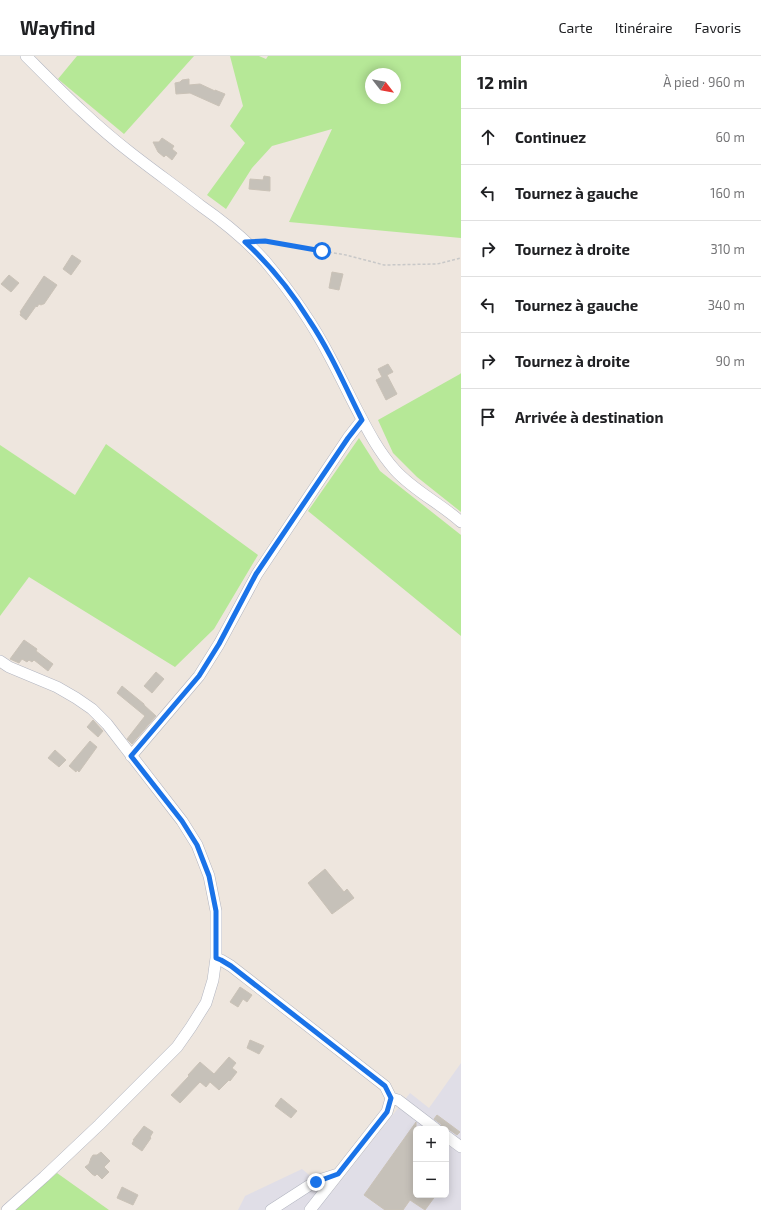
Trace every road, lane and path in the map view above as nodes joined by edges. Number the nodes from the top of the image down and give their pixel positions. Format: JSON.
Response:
{"nodes":[{"id":1,"x":26,"y":56,"type":"edge"},
{"id":2,"x":245,"y":242,"type":"junction"},
{"id":3,"x":461,"y":258,"type":"edge"},
{"id":4,"x":362,"y":420,"type":"junction"},
{"id":5,"x":461,"y":522,"type":"edge"},
{"id":6,"x":0,"y":661,"type":"edge"},
{"id":7,"x":131,"y":756,"type":"junction"},
{"id":8,"x":216,"y":958,"type":"junction"},
{"id":9,"x":391,"y":1098,"type":"junction"},
{"id":10,"x":432,"y":1126,"type":"edge"},
{"id":11,"x":449,"y":1138,"type":"edge"},
{"id":12,"x":461,"y":1147,"type":"edge"},
{"id":13,"x":338,"y":1174,"type":"junction"},
{"id":14,"x":7,"y":1210,"type":"edge"},
{"id":15,"x":271,"y":1210,"type":"edge"},
{"id":16,"x":310,"y":1210,"type":"edge"}],
"edges":[{"from":1,"to":2,"type":"street"},
{"from":2,"to":3,"type":"path"},
{"from":2,"to":4,"type":"street"},
{"from":4,"to":5,"type":"street"},
{"from":4,"to":7,"type":"street"},
{"from":6,"to":7,"type":"street"},
{"from":7,"to":8,"type":"street"},
{"from":8,"to":9,"type":"street"},
{"from":8,"to":14,"type":"street"},
{"from":9,"to":10,"type":"street"},
{"from":9,"to":13,"type":"street"},
{"from":11,"to":12,"type":"street"},
{"from":13,"to":15,"type":"street"},
{"from":13,"to":16,"type":"street"}]}
